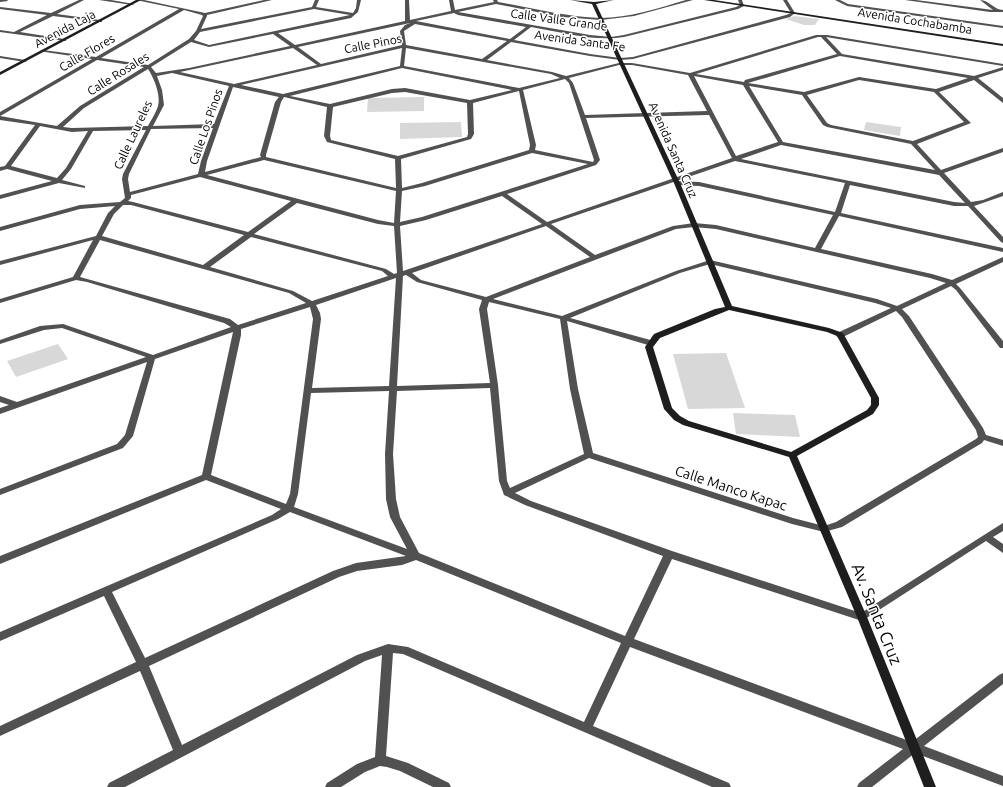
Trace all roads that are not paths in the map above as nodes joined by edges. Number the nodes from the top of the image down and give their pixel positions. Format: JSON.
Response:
{"nodes":[{"id":1,"x":82,"y":0,"type":"edge"},
{"id":2,"x":101,"y":0,"type":"edge"},
{"id":3,"x":139,"y":0,"type":"edge"},
{"id":4,"x":270,"y":0,"type":"edge"},
{"id":5,"x":317,"y":0,"type":"edge"},
{"id":6,"x":360,"y":0,"type":"edge"},
{"id":7,"x":407,"y":0,"type":"edge"},
{"id":8,"x":451,"y":0,"type":"edge"},
{"id":9,"x":572,"y":0,"type":"edge"},
{"id":10,"x":612,"y":0,"type":"edge"},
{"id":11,"x":691,"y":0,"type":"edge"},
{"id":12,"x":706,"y":0,"type":"edge"},
{"id":13,"x":740,"y":0,"type":"edge"},
{"id":14,"x":785,"y":0,"type":"edge"},
{"id":15,"x":837,"y":0,"type":"edge"},
{"id":16,"x":856,"y":0,"type":"edge"},
{"id":17,"x":907,"y":0,"type":"edge"},
{"id":18,"x":982,"y":0,"type":"edge"},
{"id":19,"x":7,"y":1,"type":"edge"},
{"id":20,"x":495,"y":1,"type":"edge"},
{"id":21,"x":0,"y":2,"type":"edge"},
{"id":22,"x":594,"y":3,"type":"junction"},
{"id":23,"x":132,"y":4,"type":"junction"},
{"id":24,"x":842,"y":4,"type":"junction"},
{"id":25,"x":742,"y":6,"type":"junction"},
{"id":26,"x":0,"y":8,"type":"edge"},
{"id":27,"x":314,"y":8,"type":"junction"},
{"id":28,"x":183,"y":10,"type":"junction"},
{"id":29,"x":1001,"y":11,"type":"edge"},
{"id":30,"x":454,"y":12,"type":"junction"},
{"id":31,"x":793,"y":13,"type":"junction"},
{"id":32,"x":204,"y":14,"type":"junction"},
{"id":33,"x":52,"y":15,"type":"junction"},
{"id":34,"x":354,"y":15,"type":"junction"},
{"id":35,"x":1003,"y":16,"type":"edge"},
{"id":36,"x":603,"y":19,"type":"junction"},
{"id":37,"x":100,"y":21,"type":"junction"},
{"id":38,"x":410,"y":22,"type":"junction"},
{"id":39,"x":530,"y":26,"type":"junction"},
{"id":40,"x":1003,"y":27,"type":"edge"},
{"id":41,"x":198,"y":31,"type":"junction"},
{"id":42,"x":0,"y":32,"type":"edge"},
{"id":43,"x":275,"y":33,"type":"junction"},
{"id":44,"x":15,"y":34,"type":"junction"},
{"id":45,"x":822,"y":36,"type":"junction"},
{"id":46,"x":611,"y":38,"type":"junction"},
{"id":47,"x":64,"y":40,"type":"junction"},
{"id":48,"x":191,"y":40,"type":"junction"},
{"id":49,"x":509,"y":41,"type":"junction"},
{"id":50,"x":1003,"y":45,"type":"edge"},
{"id":51,"x":404,"y":46,"type":"junction"},
{"id":52,"x":295,"y":47,"type":"junction"},
{"id":53,"x":45,"y":51,"type":"junction"},
{"id":54,"x":840,"y":55,"type":"junction"},
{"id":55,"x":0,"y":57,"type":"edge"},
{"id":56,"x":97,"y":58,"type":"junction"},
{"id":57,"x":483,"y":60,"type":"junction"},
{"id":58,"x":25,"y":61,"type":"junction"},
{"id":59,"x":622,"y":61,"type":"junction"},
{"id":60,"x":320,"y":65,"type":"junction"},
{"id":61,"x":1003,"y":65,"type":"edge"},
{"id":62,"x":148,"y":66,"type":"junction"},
{"id":63,"x":402,"y":67,"type":"junction"},
{"id":64,"x":1003,"y":68,"type":"edge"},
{"id":65,"x":173,"y":72,"type":"junction"},
{"id":66,"x":0,"y":74,"type":"edge"},
{"id":67,"x":690,"y":74,"type":"junction"},
{"id":68,"x":154,"y":75,"type":"junction"},
{"id":69,"x":566,"y":78,"type":"junction"},
{"id":70,"x":975,"y":78,"type":"junction"},
{"id":71,"x":745,"y":84,"type":"junction"},
{"id":72,"x":231,"y":86,"type":"junction"},
{"id":73,"x":521,"y":90,"type":"junction"},
{"id":74,"x":936,"y":91,"type":"junction"},
{"id":75,"x":804,"y":94,"type":"junction"},
{"id":76,"x":282,"y":96,"type":"junction"},
{"id":77,"x":1003,"y":101,"type":"edge"},
{"id":78,"x":470,"y":102,"type":"junction"},
{"id":79,"x":330,"y":106,"type":"junction"},
{"id":80,"x":709,"y":113,"type":"junction"},
{"id":81,"x":0,"y":114,"type":"edge"},
{"id":82,"x":645,"y":115,"type":"junction"},
{"id":83,"x":582,"y":117,"type":"junction"},
{"id":84,"x":0,"y":118,"type":"edge"},
{"id":85,"x":38,"y":124,"type":"junction"},
{"id":86,"x":216,"y":126,"type":"junction"},
{"id":87,"x":58,"y":128,"type":"junction"},
{"id":88,"x":149,"y":128,"type":"junction"},
{"id":89,"x":91,"y":130,"type":"junction"},
{"id":90,"x":781,"y":143,"type":"junction"},
{"id":91,"x":913,"y":143,"type":"junction"},
{"id":92,"x":1003,"y":150,"type":"edge"},
{"id":93,"x":532,"y":151,"type":"junction"},
{"id":94,"x":264,"y":158,"type":"junction"},
{"id":95,"x":398,"y":158,"type":"junction"},
{"id":96,"x":735,"y":159,"type":"junction"},
{"id":97,"x":594,"y":164,"type":"junction"},
{"id":98,"x":7,"y":167,"type":"junction"},
{"id":99,"x":0,"y":169,"type":"edge"},
{"id":100,"x":940,"y":173,"type":"junction"},
{"id":101,"x":201,"y":175,"type":"junction"},
{"id":102,"x":58,"y":181,"type":"junction"},
{"id":103,"x":676,"y":181,"type":"junction"},
{"id":104,"x":848,"y":183,"type":"junction"},
{"id":105,"x":83,"y":187,"type":"dead end"},
{"id":106,"x":399,"y":190,"type":"junction"},
{"id":107,"x":502,"y":193,"type":"junction"},
{"id":108,"x":129,"y":194,"type":"junction"},
{"id":109,"x":1003,"y":194,"type":"edge"},
{"id":110,"x":0,"y":196,"type":"edge"},
{"id":111,"x":296,"y":201,"type":"junction"},
{"id":112,"x":123,"y":203,"type":"junction"},
{"id":113,"x":969,"y":205,"type":"junction"},
{"id":114,"x":837,"y":214,"type":"junction"},
{"id":115,"x":547,"y":224,"type":"junction"},
{"id":116,"x":396,"y":225,"type":"junction"},
{"id":117,"x":694,"y":225,"type":"junction"},
{"id":118,"x":0,"y":229,"type":"edge"},
{"id":119,"x":250,"y":234,"type":"junction"},
{"id":120,"x":98,"y":237,"type":"junction"},
{"id":121,"x":1003,"y":241,"type":"edge"},
{"id":122,"x":818,"y":249,"type":"junction"},
{"id":123,"x":1003,"y":250,"type":"edge"},
{"id":124,"x":594,"y":257,"type":"junction"},
{"id":125,"x":1003,"y":259,"type":"edge"},
{"id":126,"x":710,"y":262,"type":"junction"},
{"id":127,"x":0,"y":263,"type":"edge"},
{"id":128,"x":205,"y":267,"type":"junction"},
{"id":129,"x":400,"y":274,"type":"junction"},
{"id":130,"x":76,"y":278,"type":"junction"},
{"id":131,"x":950,"y":282,"type":"junction"},
{"id":132,"x":486,"y":299,"type":"junction"},
{"id":133,"x":0,"y":301,"type":"edge"},
{"id":134,"x":312,"y":302,"type":"junction"},
{"id":135,"x":729,"y":308,"type":"junction"},
{"id":136,"x":897,"y":308,"type":"junction"},
{"id":137,"x":563,"y":318,"type":"junction"},
{"id":138,"x":237,"y":328,"type":"junction"},
{"id":139,"x":840,"y":335,"type":"junction"},
{"id":140,"x":0,"y":342,"type":"edge"},
{"id":141,"x":651,"y":342,"type":"junction"},
{"id":142,"x":1003,"y":346,"type":"edge"},
{"id":143,"x":152,"y":358,"type":"junction"},
{"id":144,"x":494,"y":385,"type":"junction"},
{"id":145,"x":394,"y":389,"type":"junction"},
{"id":146,"x":308,"y":391,"type":"junction"},
{"id":147,"x":0,"y":399,"type":"edge"},
{"id":148,"x":16,"y":406,"type":"junction"},
{"id":149,"x":0,"y":411,"type":"edge"},
{"id":150,"x":982,"y":437,"type":"junction"},
{"id":151,"x":1003,"y":443,"type":"edge"},
{"id":152,"x":589,"y":455,"type":"junction"},
{"id":153,"x":792,"y":455,"type":"junction"},
{"id":154,"x":206,"y":477,"type":"junction"},
{"id":155,"x":0,"y":492,"type":"edge"},
{"id":156,"x":507,"y":493,"type":"junction"},
{"id":157,"x":289,"y":508,"type":"junction"},
{"id":158,"x":1003,"y":526,"type":"edge"},
{"id":159,"x":824,"y":529,"type":"junction"},
{"id":160,"x":986,"y":537,"type":"junction"},
{"id":161,"x":1003,"y":549,"type":"edge"},
{"id":162,"x":669,"y":554,"type":"junction"},
{"id":163,"x":416,"y":556,"type":"junction"},
{"id":164,"x":0,"y":560,"type":"edge"},
{"id":165,"x":106,"y":592,"type":"junction"},
{"id":166,"x":862,"y":616,"type":"junction"},
{"id":167,"x":0,"y":637,"type":"edge"},
{"id":168,"x":627,"y":641,"type":"junction"},
{"id":169,"x":388,"y":648,"type":"junction"},
{"id":170,"x":142,"y":665,"type":"junction"},
{"id":171,"x":1003,"y":678,"type":"edge"},
{"id":172,"x":587,"y":727,"type":"junction"},
{"id":173,"x":0,"y":731,"type":"edge"},
{"id":174,"x":913,"y":747,"type":"junction"},
{"id":175,"x":180,"y":753,"type":"junction"},
{"id":176,"x":380,"y":761,"type":"junction"},
{"id":177,"x":1003,"y":781,"type":"edge"},
{"id":178,"x":113,"y":787,"type":"edge"},
{"id":179,"x":331,"y":787,"type":"edge"},
{"id":180,"x":445,"y":787,"type":"edge"},
{"id":181,"x":725,"y":787,"type":"edge"},
{"id":182,"x":863,"y":787,"type":"edge"},
{"id":183,"x":930,"y":787,"type":"edge"}],
"edges":[{"from":1,"to":33,"type":"street"},
{"from":2,"to":23,"type":"street"},
{"from":3,"to":23,"type":"street","name":"Avenida Laja"},
{"from":3,"to":28,"type":"street"},
{"from":4,"to":32,"type":"street"},
{"from":5,"to":27,"type":"street"},
{"from":6,"to":34,"type":"street"},
{"from":7,"to":38,"type":"street"},
{"from":8,"to":30,"type":"street"},
{"from":9,"to":22,"type":"street"},
{"from":10,"to":22,"type":"street"},
{"from":11,"to":36,"type":"street"},
{"from":12,"to":25,"type":"street","name":"Avenida Cochabamba"},
{"from":13,"to":25,"type":"street"},
{"from":14,"to":31,"type":"street"},
{"from":15,"to":24,"type":"street"},
{"from":16,"to":24,"type":"street"},
{"from":17,"to":29,"type":"street"},
{"from":18,"to":29,"type":"street"},
{"from":19,"to":21,"type":"street"},
{"from":19,"to":26,"type":"street"},
{"from":20,"to":30,"type":"street"},
{"from":20,"to":36,"type":"street"},
{"from":22,"to":36,"type":"street","name":"Avenida Santa Cruz"},
{"from":23,"to":37,"type":"street","name":"Avenida Laja"},
{"from":24,"to":40,"type":"street"},
{"from":25,"to":31,"type":"street","name":"Avenida Cochabamba"},
{"from":25,"to":46,"type":"street","name":"Calle Valle Grande"},
{"from":26,"to":33,"type":"street"},
{"from":27,"to":34,"type":"street"},
{"from":27,"to":41,"type":"street"},
{"from":28,"to":32,"type":"street"},
{"from":28,"to":56,"type":"street","name":"Calle Flores"},
{"from":29,"to":35,"type":"street"},
{"from":30,"to":38,"type":"street"},
{"from":30,"to":39,"type":"street","name":"Calle Valle Grande"},
{"from":31,"to":50,"type":"street","name":"Avenida Cochabamba"},
{"from":31,"to":59,"type":"street","name":"Avenida Santa Fe"},
{"from":32,"to":41,"type":"street"},
{"from":33,"to":37,"type":"street"},
{"from":33,"to":44,"type":"street"},
{"from":34,"to":43,"type":"street"},
{"from":36,"to":46,"type":"street","name":"Avenida Santa Cruz"},
{"from":37,"to":47,"type":"street","name":"Avenida Laja"},
{"from":38,"to":49,"type":"street","name":"Avenida Santa Fe"},
{"from":38,"to":51,"type":"street"},
{"from":38,"to":52,"type":"street"},
{"from":39,"to":46,"type":"street","name":"Calle Valle Grande"},
{"from":39,"to":49,"type":"street"},
{"from":41,"to":48,"type":"street"},
{"from":42,"to":44,"type":"street"},
{"from":43,"to":48,"type":"street"},
{"from":43,"to":52,"type":"street"},
{"from":44,"to":47,"type":"street"},
{"from":45,"to":54,"type":"street"},
{"from":45,"to":61,"type":"street"},
{"from":45,"to":67,"type":"street"},
{"from":46,"to":59,"type":"street","name":"Avenida Santa Cruz"},
{"from":47,"to":53,"type":"street","name":"Avenida Laja"},
{"from":48,"to":62,"type":"street","name":"Calle Rosales"},
{"from":49,"to":57,"type":"street"},
{"from":49,"to":59,"type":"street","name":"Avenida Santa Fe"},
{"from":51,"to":57,"type":"street","name":"Calle Pinos"},
{"from":51,"to":60,"type":"street","name":"Calle Pinos"},
{"from":51,"to":63,"type":"street"},
{"from":52,"to":60,"type":"street"},
{"from":52,"to":65,"type":"street"},
{"from":53,"to":56,"type":"street"},
{"from":53,"to":58,"type":"street","name":"Avenida Laja"},
{"from":54,"to":70,"type":"street"},
{"from":54,"to":71,"type":"street"},
{"from":55,"to":58,"type":"street"},
{"from":56,"to":62,"type":"street"},
{"from":56,"to":81,"type":"street","name":"Calle Flores"},
{"from":57,"to":69,"type":"street","name":"Calle Pinos"},
{"from":58,"to":66,"type":"street","name":"Avenida Laja"},
{"from":59,"to":67,"type":"street"},
{"from":59,"to":69,"type":"street"},
{"from":59,"to":82,"type":"street","name":"Avenida Santa Cruz"},
{"from":60,"to":72,"type":"street","name":"Calle Pinos"},
{"from":62,"to":68,"type":"street","name":"Calle Laureles"},
{"from":62,"to":87,"type":"street","name":"Calle Rosales"},
{"from":63,"to":73,"type":"street"},
{"from":63,"to":76,"type":"street"},
{"from":64,"to":70,"type":"street"},
{"from":65,"to":68,"type":"street"},
{"from":65,"to":72,"type":"street"},
{"from":67,"to":71,"type":"street"},
{"from":67,"to":80,"type":"street"},
{"from":68,"to":88,"type":"street","name":"Calle Laureles"},
{"from":69,"to":73,"type":"street"},
{"from":69,"to":83,"type":"street"},
{"from":70,"to":74,"type":"street"},
{"from":70,"to":77,"type":"street"},
{"from":71,"to":75,"type":"street"},
{"from":71,"to":90,"type":"street"},
{"from":72,"to":76,"type":"street"},
{"from":72,"to":86,"type":"street","name":"Calle Los Pinos"},
{"from":73,"to":78,"type":"street"},
{"from":73,"to":93,"type":"street"},
{"from":74,"to":75,"type":"street"},
{"from":74,"to":91,"type":"street"},
{"from":75,"to":91,"type":"street"},
{"from":76,"to":79,"type":"street"},
{"from":76,"to":94,"type":"street"},
{"from":78,"to":79,"type":"street"},
{"from":78,"to":95,"type":"street"},
{"from":79,"to":95,"type":"street"},
{"from":80,"to":82,"type":"street"},
{"from":80,"to":96,"type":"street"},
{"from":82,"to":83,"type":"street"},
{"from":82,"to":103,"type":"street","name":"Avenida Santa Cruz"},
{"from":83,"to":97,"type":"street"},
{"from":84,"to":85,"type":"street"},
{"from":85,"to":87,"type":"street"},
{"from":85,"to":98,"type":"street"},
{"from":86,"to":88,"type":"street"},
{"from":86,"to":101,"type":"street","name":"Calle Los Pinos"},
{"from":87,"to":89,"type":"street"},
{"from":88,"to":89,"type":"street"},
{"from":88,"to":108,"type":"street","name":"Calle Laureles"},
{"from":89,"to":102,"type":"street"},
{"from":90,"to":96,"type":"street"},
{"from":90,"to":100,"type":"street"},
{"from":91,"to":100,"type":"street"},
{"from":92,"to":100,"type":"street"},
{"from":93,"to":97,"type":"street"},
{"from":93,"to":106,"type":"street"},
{"from":94,"to":101,"type":"street"},
{"from":94,"to":106,"type":"street"},
{"from":95,"to":106,"type":"street"},
{"from":96,"to":103,"type":"street"},
{"from":96,"to":104,"type":"street"},
{"from":97,"to":107,"type":"street"},
{"from":98,"to":99,"type":"street"},
{"from":98,"to":102,"type":"street"},
{"from":100,"to":113,"type":"street"},
{"from":101,"to":108,"type":"street"},
{"from":101,"to":111,"type":"street"},
{"from":102,"to":105,"type":"street"},
{"from":102,"to":110,"type":"street"},
{"from":103,"to":114,"type":"street"},
{"from":103,"to":115,"type":"street"},
{"from":103,"to":117,"type":"street","name":"Avenida Santa Cruz"},
{"from":104,"to":113,"type":"street"},
{"from":104,"to":114,"type":"street"},
{"from":106,"to":116,"type":"street"},
{"from":107,"to":115,"type":"street"},
{"from":107,"to":116,"type":"street"},
{"from":108,"to":112,"type":"street"},
{"from":109,"to":113,"type":"street"},
{"from":111,"to":116,"type":"street"},
{"from":111,"to":119,"type":"street"},
{"from":112,"to":118,"type":"street"},
{"from":112,"to":119,"type":"street"},
{"from":112,"to":120,"type":"street"},
{"from":113,"to":121,"type":"street"},
{"from":114,"to":122,"type":"street"},
{"from":114,"to":123,"type":"street"},
{"from":115,"to":124,"type":"street"},
{"from":115,"to":129,"type":"street"},
{"from":116,"to":129,"type":"street"},
{"from":117,"to":122,"type":"street"},
{"from":117,"to":124,"type":"street"},
{"from":117,"to":126,"type":"street","name":"Avenida Santa Cruz"},
{"from":119,"to":128,"type":"street"},
{"from":119,"to":129,"type":"street"},
{"from":120,"to":127,"type":"street"},
{"from":120,"to":128,"type":"street"},
{"from":120,"to":130,"type":"street"},
{"from":122,"to":131,"type":"street"},
{"from":124,"to":132,"type":"street"},
{"from":125,"to":131,"type":"street"},
{"from":126,"to":135,"type":"street","name":"Avenida Santa Cruz"},
{"from":126,"to":136,"type":"street"},
{"from":126,"to":137,"type":"street"},
{"from":128,"to":134,"type":"street"},
{"from":129,"to":132,"type":"street"},
{"from":129,"to":134,"type":"street"},
{"from":129,"to":145,"type":"street"},
{"from":130,"to":133,"type":"street"},
{"from":130,"to":138,"type":"street"},
{"from":131,"to":136,"type":"street"},
{"from":131,"to":142,"type":"street"},
{"from":132,"to":137,"type":"street"},
{"from":132,"to":144,"type":"street"},
{"from":134,"to":138,"type":"street"},
{"from":134,"to":146,"type":"street"},
{"from":135,"to":139,"type":"street"},
{"from":135,"to":141,"type":"street"},
{"from":136,"to":139,"type":"street"},
{"from":136,"to":150,"type":"street"},
{"from":137,"to":141,"type":"street"},
{"from":137,"to":152,"type":"street"},
{"from":138,"to":143,"type":"street"},
{"from":138,"to":154,"type":"street"},
{"from":139,"to":153,"type":"street"},
{"from":140,"to":143,"type":"street"},
{"from":141,"to":153,"type":"street"},
{"from":143,"to":148,"type":"street"},
{"from":143,"to":155,"type":"street"},
{"from":144,"to":145,"type":"street"},
{"from":144,"to":156,"type":"street"},
{"from":145,"to":146,"type":"street"},
{"from":145,"to":163,"type":"street"},
{"from":146,"to":157,"type":"street"},
{"from":147,"to":148,"type":"street"},
{"from":148,"to":149,"type":"street"},
{"from":150,"to":151,"type":"street"},
{"from":150,"to":159,"type":"street"},
{"from":152,"to":156,"type":"street"},
{"from":152,"to":159,"type":"street","name":"Calle Manco Kapac"},
{"from":153,"to":159,"type":"street","name":"Av. Santa Cruz"},
{"from":154,"to":157,"type":"street"},
{"from":154,"to":164,"type":"street"},
{"from":156,"to":162,"type":"street"},
{"from":157,"to":163,"type":"street"},
{"from":157,"to":165,"type":"street"},
{"from":158,"to":160,"type":"street"},
{"from":159,"to":166,"type":"street","name":"Av. Santa Cruz"},
{"from":160,"to":161,"type":"street"},
{"from":160,"to":166,"type":"street"},
{"from":162,"to":166,"type":"street"},
{"from":162,"to":168,"type":"street"},
{"from":163,"to":168,"type":"street"},
{"from":163,"to":170,"type":"street"},
{"from":165,"to":167,"type":"street"},
{"from":165,"to":170,"type":"street"},
{"from":166,"to":174,"type":"street","name":"Av. Santa Cruz"},
{"from":168,"to":172,"type":"street"},
{"from":168,"to":174,"type":"street"},
{"from":169,"to":172,"type":"street"},
{"from":169,"to":175,"type":"street"},
{"from":169,"to":176,"type":"street"},
{"from":170,"to":173,"type":"street"},
{"from":170,"to":175,"type":"street"},
{"from":171,"to":174,"type":"street"},
{"from":172,"to":181,"type":"street"},
{"from":174,"to":177,"type":"street"},
{"from":174,"to":182,"type":"street"},
{"from":174,"to":183,"type":"street","name":"Av. Santa Cruz"},
{"from":175,"to":178,"type":"street"},
{"from":176,"to":179,"type":"street"},
{"from":176,"to":180,"type":"street"}]}
